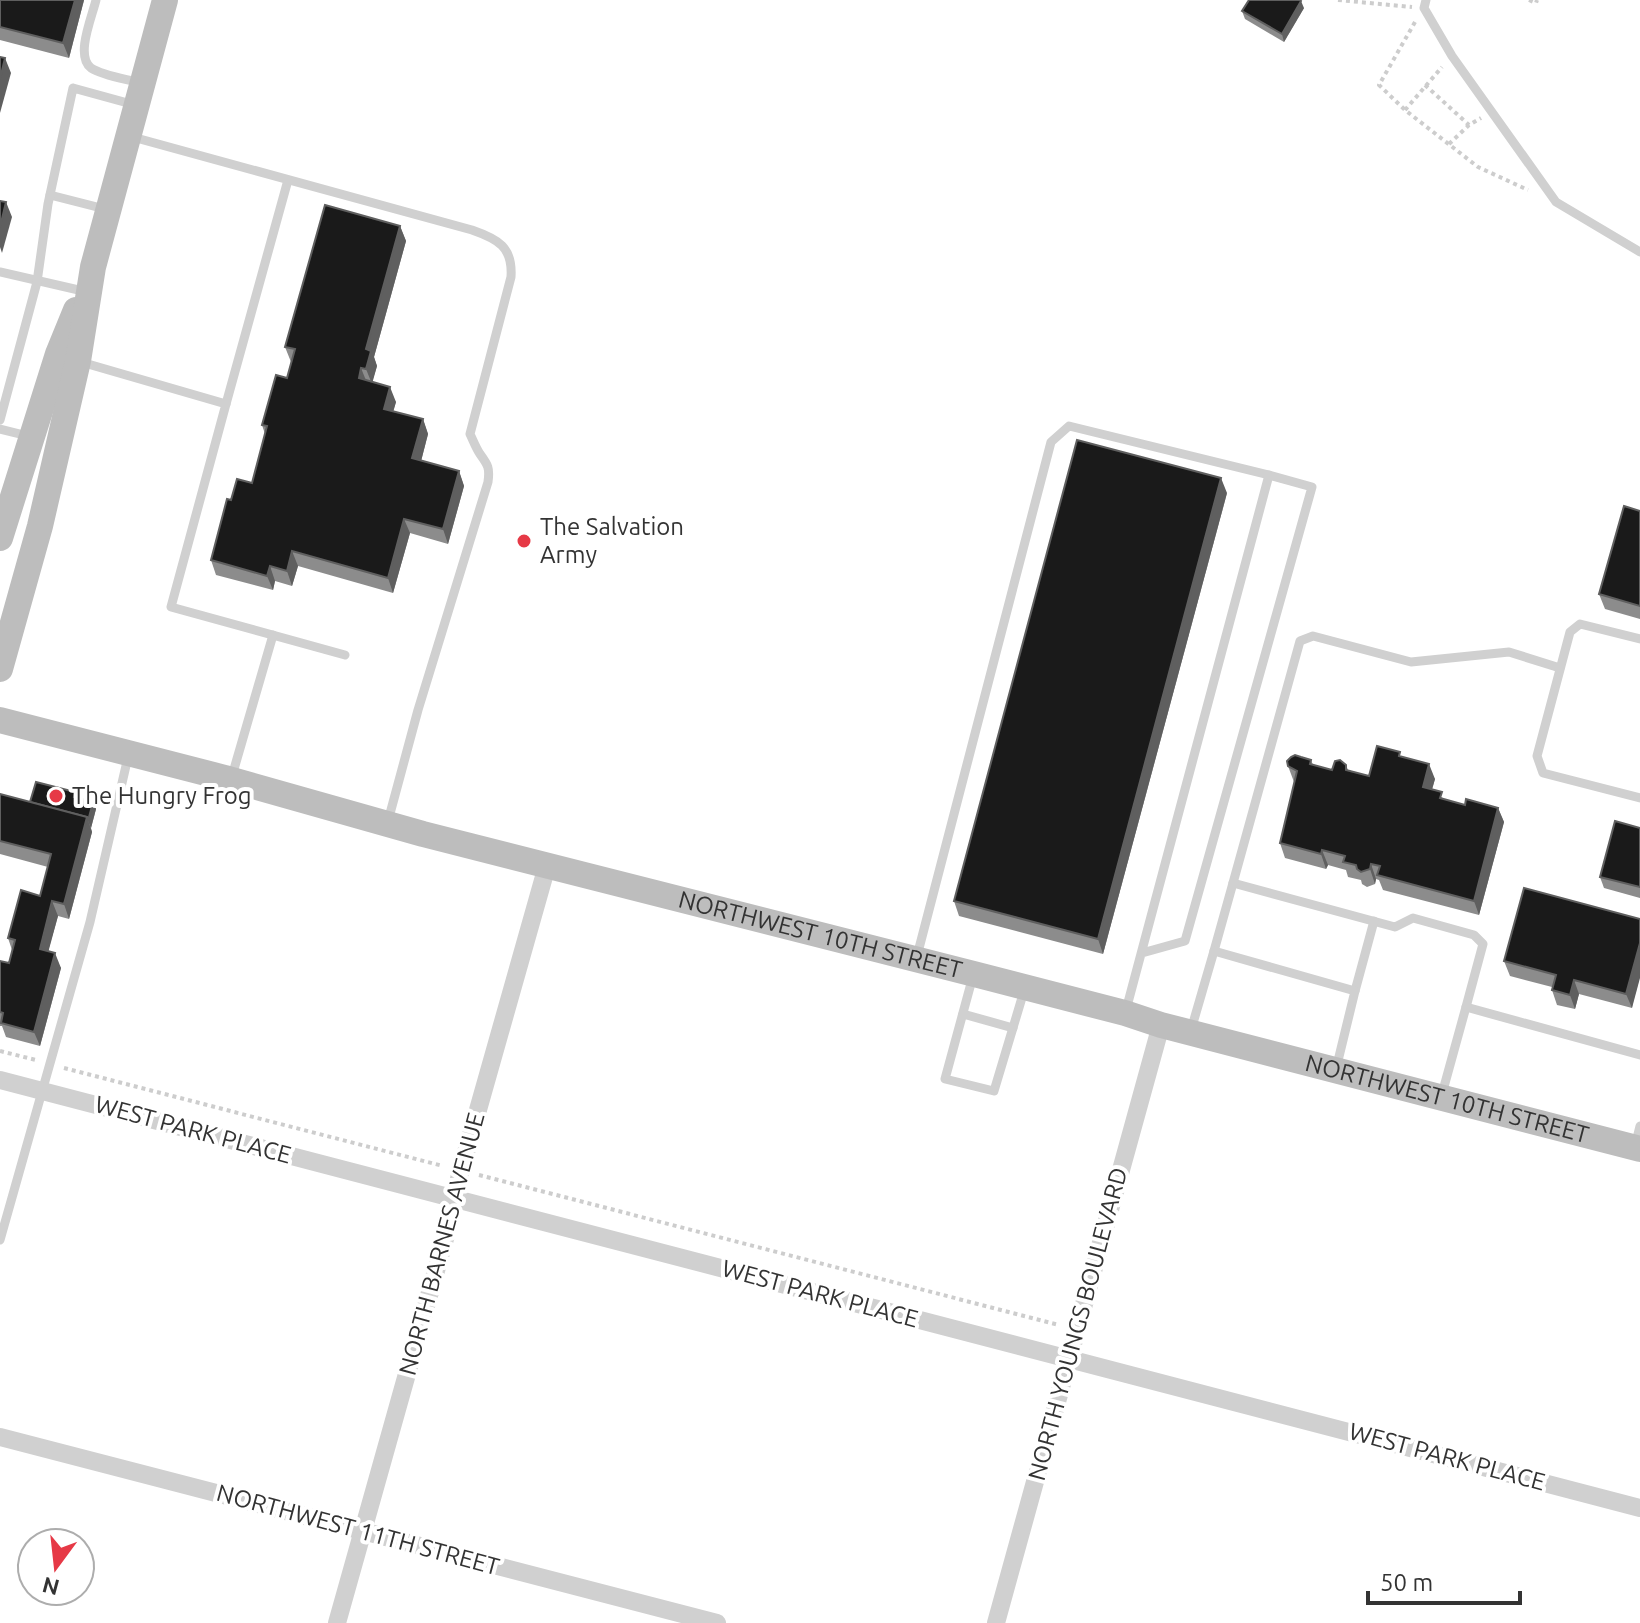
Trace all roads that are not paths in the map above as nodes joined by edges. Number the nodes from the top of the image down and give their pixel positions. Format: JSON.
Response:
{"nodes":[{"id":1,"x":96,"y":0,"type":"edge"},
{"id":2,"x":165,"y":0,"type":"edge"},
{"id":3,"x":1425,"y":4,"type":"edge"},
{"id":4,"x":139,"y":94,"type":"junction"},
{"id":5,"x":128,"y":136,"type":"junction"},
{"id":6,"x":288,"y":180,"type":"junction"},
{"id":7,"x":50,"y":195,"type":"junction"},
{"id":8,"x":108,"y":210,"type":"junction"},
{"id":9,"x":1640,"y":252,"type":"edge"},
{"id":10,"x":93,"y":267,"type":"junction"},
{"id":11,"x":0,"y":272,"type":"edge"},
{"id":12,"x":37,"y":282,"type":"junction"},
{"id":13,"x":83,"y":291,"type":"junction"},
{"id":14,"x":78,"y":361,"type":"junction"},
{"id":15,"x":226,"y":404,"type":"junction"},
{"id":16,"x":0,"y":420,"type":"edge"},
{"id":17,"x":0,"y":429,"type":"edge"},
{"id":18,"x":32,"y":437,"type":"junction"},
{"id":19,"x":1269,"y":475,"type":"junction"},
{"id":20,"x":0,"y":538,"type":"edge"},
{"id":21,"x":273,"y":635,"type":"junction"},
{"id":22,"x":1640,"y":639,"type":"edge"},
{"id":23,"x":345,"y":655,"type":"dead end"},
{"id":24,"x":1560,"y":668,"type":"junction"},
{"id":25,"x":0,"y":669,"type":"edge"},
{"id":26,"x":0,"y":720,"type":"edge"},
{"id":27,"x":129,"y":753,"type":"junction"},
{"id":28,"x":231,"y":779,"type":"junction"},
{"id":29,"x":1640,"y":798,"type":"edge"},
{"id":30,"x":387,"y":824,"type":"junction"},
{"id":31,"x":547,"y":866,"type":"junction"},
{"id":32,"x":1233,"y":883,"type":"junction"},
{"id":33,"x":1374,"y":921,"type":"junction"},
{"id":34,"x":1214,"y":951,"type":"junction"},
{"id":35,"x":1142,"y":953,"type":"junction"},
{"id":36,"x":916,"y":959,"type":"junction"},
{"id":37,"x":974,"y":974,"type":"junction"},
{"id":38,"x":1025,"y":988,"type":"junction"},
{"id":39,"x":1355,"y":991,"type":"junction"},
{"id":40,"x":1466,"y":1007,"type":"junction"},
{"id":41,"x":1125,"y":1013,"type":"junction"},
{"id":42,"x":963,"y":1014,"type":"junction"},
{"id":43,"x":1161,"y":1025,"type":"junction"},
{"id":44,"x":1013,"y":1028,"type":"junction"},
{"id":45,"x":1191,"y":1033,"type":"junction"},
{"id":46,"x":1640,"y":1055,"type":"edge"},
{"id":47,"x":1335,"y":1071,"type":"junction"},
{"id":48,"x":0,"y":1080,"type":"edge"},
{"id":49,"x":42,"y":1091,"type":"junction"},
{"id":50,"x":1441,"y":1098,"type":"junction"},
{"id":51,"x":1638,"y":1141,"type":"edge"},
{"id":52,"x":455,"y":1199,"type":"junction"},
{"id":53,"x":0,"y":1240,"type":"edge"},
{"id":54,"x":1068,"y":1358,"type":"junction"},
{"id":55,"x":0,"y":1437,"type":"edge"},
{"id":56,"x":1640,"y":1508,"type":"edge"},
{"id":57,"x":363,"y":1531,"type":"junction"},
{"id":58,"x":337,"y":1623,"type":"edge"},
{"id":59,"x":717,"y":1623,"type":"edge"},
{"id":60,"x":996,"y":1623,"type":"edge"}],
"edges":[{"from":1,"to":4,"type":"lane"},
{"from":2,"to":4,"type":"main road"},
{"from":3,"to":9,"type":"lane"},
{"from":4,"to":5,"type":"main road"},
{"from":4,"to":7,"type":"lane"},
{"from":5,"to":6,"type":"lane"},
{"from":5,"to":8,"type":"main road"},
{"from":6,"to":15,"type":"lane"},
{"from":6,"to":30,"type":"lane"},
{"from":7,"to":8,"type":"lane"},
{"from":7,"to":12,"type":"lane"},
{"from":8,"to":10,"type":"main road"},
{"from":10,"to":13,"type":"main road"},
{"from":10,"to":14,"type":"main road"},
{"from":11,"to":12,"type":"lane"},
{"from":12,"to":13,"type":"lane"},
{"from":12,"to":16,"type":"lane"},
{"from":13,"to":18,"type":"main road"},
{"from":14,"to":15,"type":"lane"},
{"from":14,"to":25,"type":"main road"},
{"from":15,"to":21,"type":"lane"},
{"from":17,"to":18,"type":"lane"},
{"from":18,"to":20,"type":"main road"},
{"from":19,"to":35,"type":"lane"},
{"from":19,"to":35,"type":"lane"},
{"from":19,"to":36,"type":"lane"},
{"from":21,"to":23,"type":"lane"},
{"from":21,"to":28,"type":"lane"},
{"from":22,"to":24,"type":"lane"},
{"from":24,"to":29,"type":"lane"},
{"from":24,"to":32,"type":"lane"},
{"from":26,"to":27,"type":"main road","name":"NORTHWEST 10TH STREET"},
{"from":27,"to":28,"type":"main road","name":"NORTHWEST 10TH STREET"},
{"from":27,"to":49,"type":"lane"},
{"from":28,"to":30,"type":"main road","name":"NORTHWEST 10TH STREET"},
{"from":30,"to":31,"type":"main road","name":"NORTHWEST 10TH STREET"},
{"from":31,"to":36,"type":"main road","name":"NORTHWEST 10TH STREET"},
{"from":31,"to":52,"type":"street","name":"NORTH BARNES AVENUE"},
{"from":32,"to":33,"type":"lane"},
{"from":32,"to":34,"type":"lane"},
{"from":33,"to":39,"type":"lane"},
{"from":33,"to":40,"type":"lane"},
{"from":34,"to":39,"type":"lane"},
{"from":34,"to":45,"type":"lane"},
{"from":35,"to":41,"type":"lane"},
{"from":36,"to":37,"type":"main road","name":"NORTHWEST 10TH STREET"},
{"from":37,"to":38,"type":"main road","name":"NORTHWEST 10TH STREET"},
{"from":37,"to":42,"type":"lane"},
{"from":38,"to":41,"type":"main road","name":"NORTHWEST 10TH STREET"},
{"from":38,"to":44,"type":"lane"},
{"from":39,"to":47,"type":"lane"},
{"from":40,"to":46,"type":"lane"},
{"from":40,"to":50,"type":"lane"},
{"from":41,"to":43,"type":"main road","name":"NORTHWEST 10TH STREET"},
{"from":42,"to":44,"type":"lane"},
{"from":42,"to":44,"type":"lane"},
{"from":43,"to":45,"type":"main road","name":"NORTHWEST 10TH STREET"},
{"from":43,"to":54,"type":"street","name":"NORTH YOUNGS BOULEVARD"},
{"from":45,"to":47,"type":"main road","name":"NORTHWEST 10TH STREET"},
{"from":47,"to":50,"type":"main road","name":"NORTHWEST 10TH STREET"},
{"from":48,"to":49,"type":"street","name":"WEST PARK PLACE"},
{"from":49,"to":52,"type":"street","name":"WEST PARK PLACE"},
{"from":49,"to":53,"type":"lane"},
{"from":50,"to":51,"type":"main road","name":"NORTHWEST 10TH STREET"},
{"from":52,"to":54,"type":"street","name":"WEST PARK PLACE"},
{"from":52,"to":57,"type":"street","name":"NORTH BARNES AVENUE"},
{"from":54,"to":56,"type":"street","name":"WEST PARK PLACE"},
{"from":54,"to":60,"type":"street","name":"NORTH YOUNGS BOULEVARD"},
{"from":55,"to":57,"type":"street","name":"NORTHWEST 11TH STREET"},
{"from":57,"to":58,"type":"street","name":"NORTH BARNES AVENUE"},
{"from":57,"to":59,"type":"street","name":"NORTHWEST 11TH STREET"}]}
